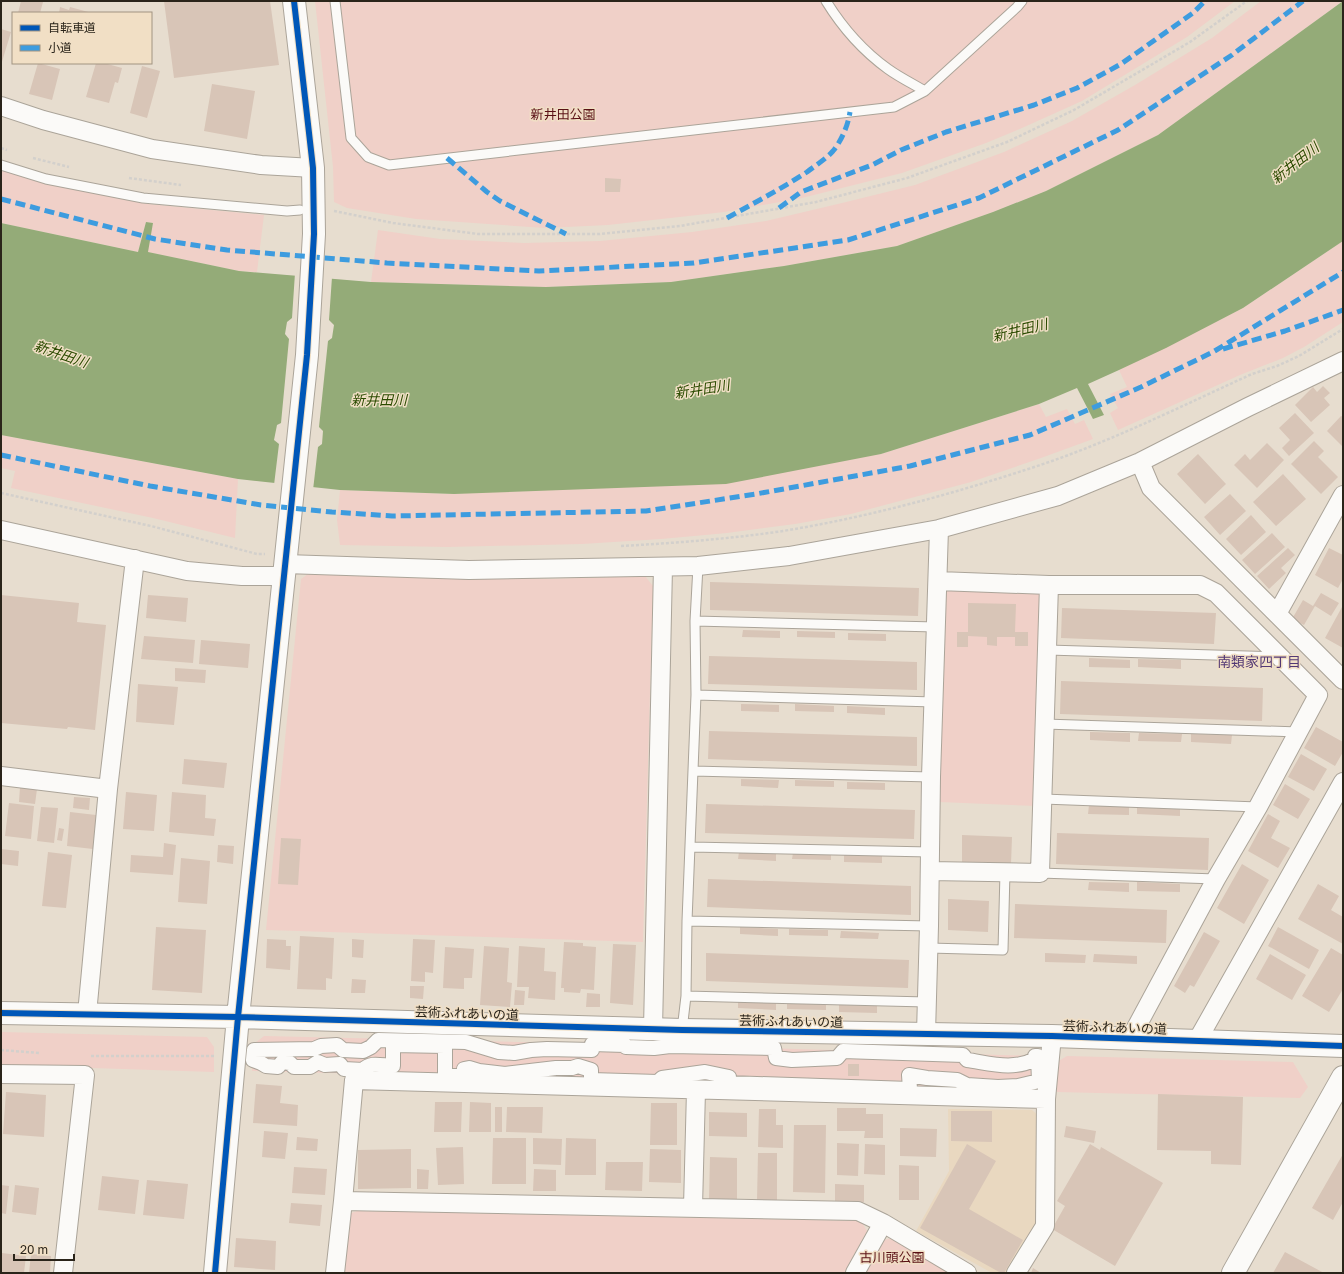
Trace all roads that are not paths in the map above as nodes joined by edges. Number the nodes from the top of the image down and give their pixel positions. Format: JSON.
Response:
{"nodes":[{"id":1,"x":294,"y":1,"type":"edge"},
{"id":2,"x":335,"y":1,"type":"edge"},
{"id":3,"x":826,"y":1,"type":"edge"},
{"id":4,"x":1022,"y":1,"type":"edge"},
{"id":5,"x":925,"y":91,"type":"junction"},
{"id":6,"x":1,"y":106,"type":"edge"},
{"id":7,"x":1,"y":165,"type":"edge"},
{"id":8,"x":313,"y":168,"type":"junction"},
{"id":9,"x":300,"y":210,"type":"dead end"},
{"id":10,"x":1342,"y":364,"type":"edge"},
{"id":11,"x":1140,"y":462,"type":"junction"},
{"id":12,"x":1343,"y":495,"type":"edge"},
{"id":13,"x":939,"y":529,"type":"junction"},
{"id":14,"x":1,"y":530,"type":"edge"},
{"id":15,"x":135,"y":559,"type":"junction"},
{"id":16,"x":280,"y":565,"type":"junction"},
{"id":17,"x":698,"y":566,"type":"junction"},
{"id":18,"x":663,"y":567,"type":"junction"},
{"id":19,"x":938,"y":581,"type":"junction"},
{"id":20,"x":1049,"y":585,"type":"junction"},
{"id":21,"x":1277,"y":614,"type":"junction"},
{"id":22,"x":695,"y":621,"type":"junction"},
{"id":23,"x":936,"y":626,"type":"junction"},
{"id":24,"x":1048,"y":650,"type":"junction"},
{"id":25,"x":1281,"y":657,"type":"junction"},
{"id":26,"x":1343,"y":680,"type":"edge"},
{"id":27,"x":696,"y":695,"type":"junction"},
{"id":28,"x":934,"y":702,"type":"junction"},
{"id":29,"x":1044,"y":724,"type":"junction"},
{"id":30,"x":1299,"y":732,"type":"junction"},
{"id":31,"x":693,"y":771,"type":"junction"},
{"id":32,"x":1,"y":776,"type":"edge"},
{"id":33,"x":931,"y":777,"type":"junction"},
{"id":34,"x":1343,"y":782,"type":"edge"},
{"id":35,"x":108,"y":789,"type":"junction"},
{"id":36,"x":1043,"y":799,"type":"junction"},
{"id":37,"x":1258,"y":807,"type":"junction"},
{"id":38,"x":691,"y":847,"type":"junction"},
{"id":39,"x":930,"y":852,"type":"junction"},
{"id":40,"x":930,"y":871,"type":"junction"},
{"id":41,"x":1006,"y":872,"type":"junction"},
{"id":42,"x":1040,"y":873,"type":"junction"},
{"id":43,"x":1216,"y":879,"type":"junction"},
{"id":44,"x":687,"y":921,"type":"junction"},
{"id":45,"x":929,"y":926,"type":"junction"},
{"id":46,"x":929,"y":948,"type":"junction"},
{"id":47,"x":686,"y":996,"type":"junction"},
{"id":48,"x":927,"y":1002,"type":"junction"},
{"id":49,"x":1,"y":1013,"type":"edge"},
{"id":50,"x":87,"y":1014,"type":"junction"},
{"id":51,"x":238,"y":1017,"type":"junction"},
{"id":52,"x":653,"y":1029,"type":"junction"},
{"id":53,"x":682,"y":1030,"type":"junction"},
{"id":54,"x":926,"y":1033,"type":"junction"},
{"id":55,"x":1052,"y":1036,"type":"junction"},
{"id":56,"x":1130,"y":1039,"type":"junction"},
{"id":57,"x":1197,"y":1041,"type":"junction"},
{"id":58,"x":1343,"y":1046,"type":"edge"},
{"id":59,"x":254,"y":1050,"type":"joint"},
{"id":60,"x":1,"y":1074,"type":"edge"},
{"id":61,"x":1343,"y":1077,"type":"edge"},
{"id":62,"x":696,"y":1090,"type":"junction"},
{"id":63,"x":1046,"y":1099,"type":"junction"},
{"id":64,"x":344,"y":1201,"type":"junction"},
{"id":65,"x":693,"y":1207,"type":"junction"},
{"id":66,"x":883,"y":1224,"type":"junction"},
{"id":67,"x":62,"y":1273,"type":"edge"},
{"id":68,"x":215,"y":1273,"type":"edge"},
{"id":69,"x":335,"y":1273,"type":"edge"},
{"id":70,"x":855,"y":1273,"type":"edge"},
{"id":71,"x":967,"y":1273,"type":"edge"},
{"id":72,"x":1016,"y":1273,"type":"edge"},
{"id":73,"x":1233,"y":1273,"type":"edge"}],
"edges":[{"from":1,"to":8,"type":"street"},
{"from":2,"to":5,"type":"lane"},
{"from":3,"to":5,"type":"lane"},
{"from":4,"to":5,"type":"lane"},
{"from":6,"to":8,"type":"street"},
{"from":7,"to":9,"type":"lane"},
{"from":8,"to":16,"type":"street"},
{"from":10,"to":11,"type":"street"},
{"from":11,"to":13,"type":"street"},
{"from":11,"to":21,"type":"street"},
{"from":12,"to":21,"type":"street"},
{"from":13,"to":17,"type":"street"},
{"from":13,"to":19,"type":"street"},
{"from":14,"to":15,"type":"street"},
{"from":15,"to":16,"type":"street"},
{"from":15,"to":35,"type":"street"},
{"from":16,"to":18,"type":"street"},
{"from":16,"to":51,"type":"street"},
{"from":17,"to":18,"type":"street"},
{"from":17,"to":22,"type":"lane"},
{"from":18,"to":52,"type":"street"},
{"from":19,"to":20,"type":"street"},
{"from":19,"to":23,"type":"street"},
{"from":20,"to":24,"type":"street"},
{"from":20,"to":25,"type":"street"},
{"from":21,"to":26,"type":"street"},
{"from":22,"to":23,"type":"lane"},
{"from":22,"to":27,"type":"lane"},
{"from":23,"to":28,"type":"street"},
{"from":24,"to":25,"type":"lane"},
{"from":24,"to":29,"type":"street"},
{"from":25,"to":30,"type":"street"},
{"from":27,"to":28,"type":"lane"},
{"from":27,"to":31,"type":"lane"},
{"from":28,"to":33,"type":"street"},
{"from":29,"to":30,"type":"lane"},
{"from":29,"to":36,"type":"street"},
{"from":30,"to":37,"type":"street"},
{"from":31,"to":33,"type":"lane"},
{"from":31,"to":38,"type":"lane"},
{"from":32,"to":35,"type":"street"},
{"from":33,"to":39,"type":"street"},
{"from":34,"to":57,"type":"street"},
{"from":35,"to":50,"type":"street"},
{"from":36,"to":37,"type":"lane"},
{"from":36,"to":42,"type":"street"},
{"from":37,"to":43,"type":"street"},
{"from":38,"to":39,"type":"lane"},
{"from":38,"to":44,"type":"lane"},
{"from":39,"to":40,"type":"street"},
{"from":40,"to":41,"type":"street"},
{"from":40,"to":45,"type":"street"},
{"from":41,"to":42,"type":"street"},
{"from":41,"to":46,"type":"lane"},
{"from":42,"to":43,"type":"lane"},
{"from":43,"to":56,"type":"street"},
{"from":44,"to":45,"type":"lane"},
{"from":44,"to":47,"type":"lane"},
{"from":45,"to":46,"type":"street"},
{"from":46,"to":48,"type":"street"},
{"from":47,"to":48,"type":"lane"},
{"from":47,"to":53,"type":"lane"},
{"from":48,"to":54,"type":"street"},
{"from":49,"to":50,"type":"street","name":"芸術ふれあいの道"},
{"from":50,"to":51,"type":"street","name":"芸術ふれあいの道"},
{"from":51,"to":52,"type":"street","name":"芸術ふれあいの道"},
{"from":51,"to":68,"type":"street"},
{"from":52,"to":53,"type":"street","name":"芸術ふれあいの道"},
{"from":53,"to":54,"type":"street","name":"芸術ふれあいの道"},
{"from":54,"to":55,"type":"street","name":"芸術ふれあいの道"},
{"from":55,"to":56,"type":"street","name":"芸術ふれあいの道"},
{"from":55,"to":63,"type":"street"},
{"from":56,"to":57,"type":"street","name":"芸術ふれあいの道"},
{"from":57,"to":58,"type":"street","name":"芸術ふれあいの道"},
{"from":59,"to":59,"type":"street"},
{"from":60,"to":67,"type":"street"},
{"from":61,"to":73,"type":"street"},
{"from":62,"to":63,"type":"street"},
{"from":62,"to":64,"type":"street"},
{"from":62,"to":65,"type":"street"},
{"from":63,"to":72,"type":"street"},
{"from":64,"to":65,"type":"street"},
{"from":64,"to":69,"type":"street"},
{"from":65,"to":66,"type":"street"},
{"from":66,"to":70,"type":"street"},
{"from":66,"to":71,"type":"street"}]}
